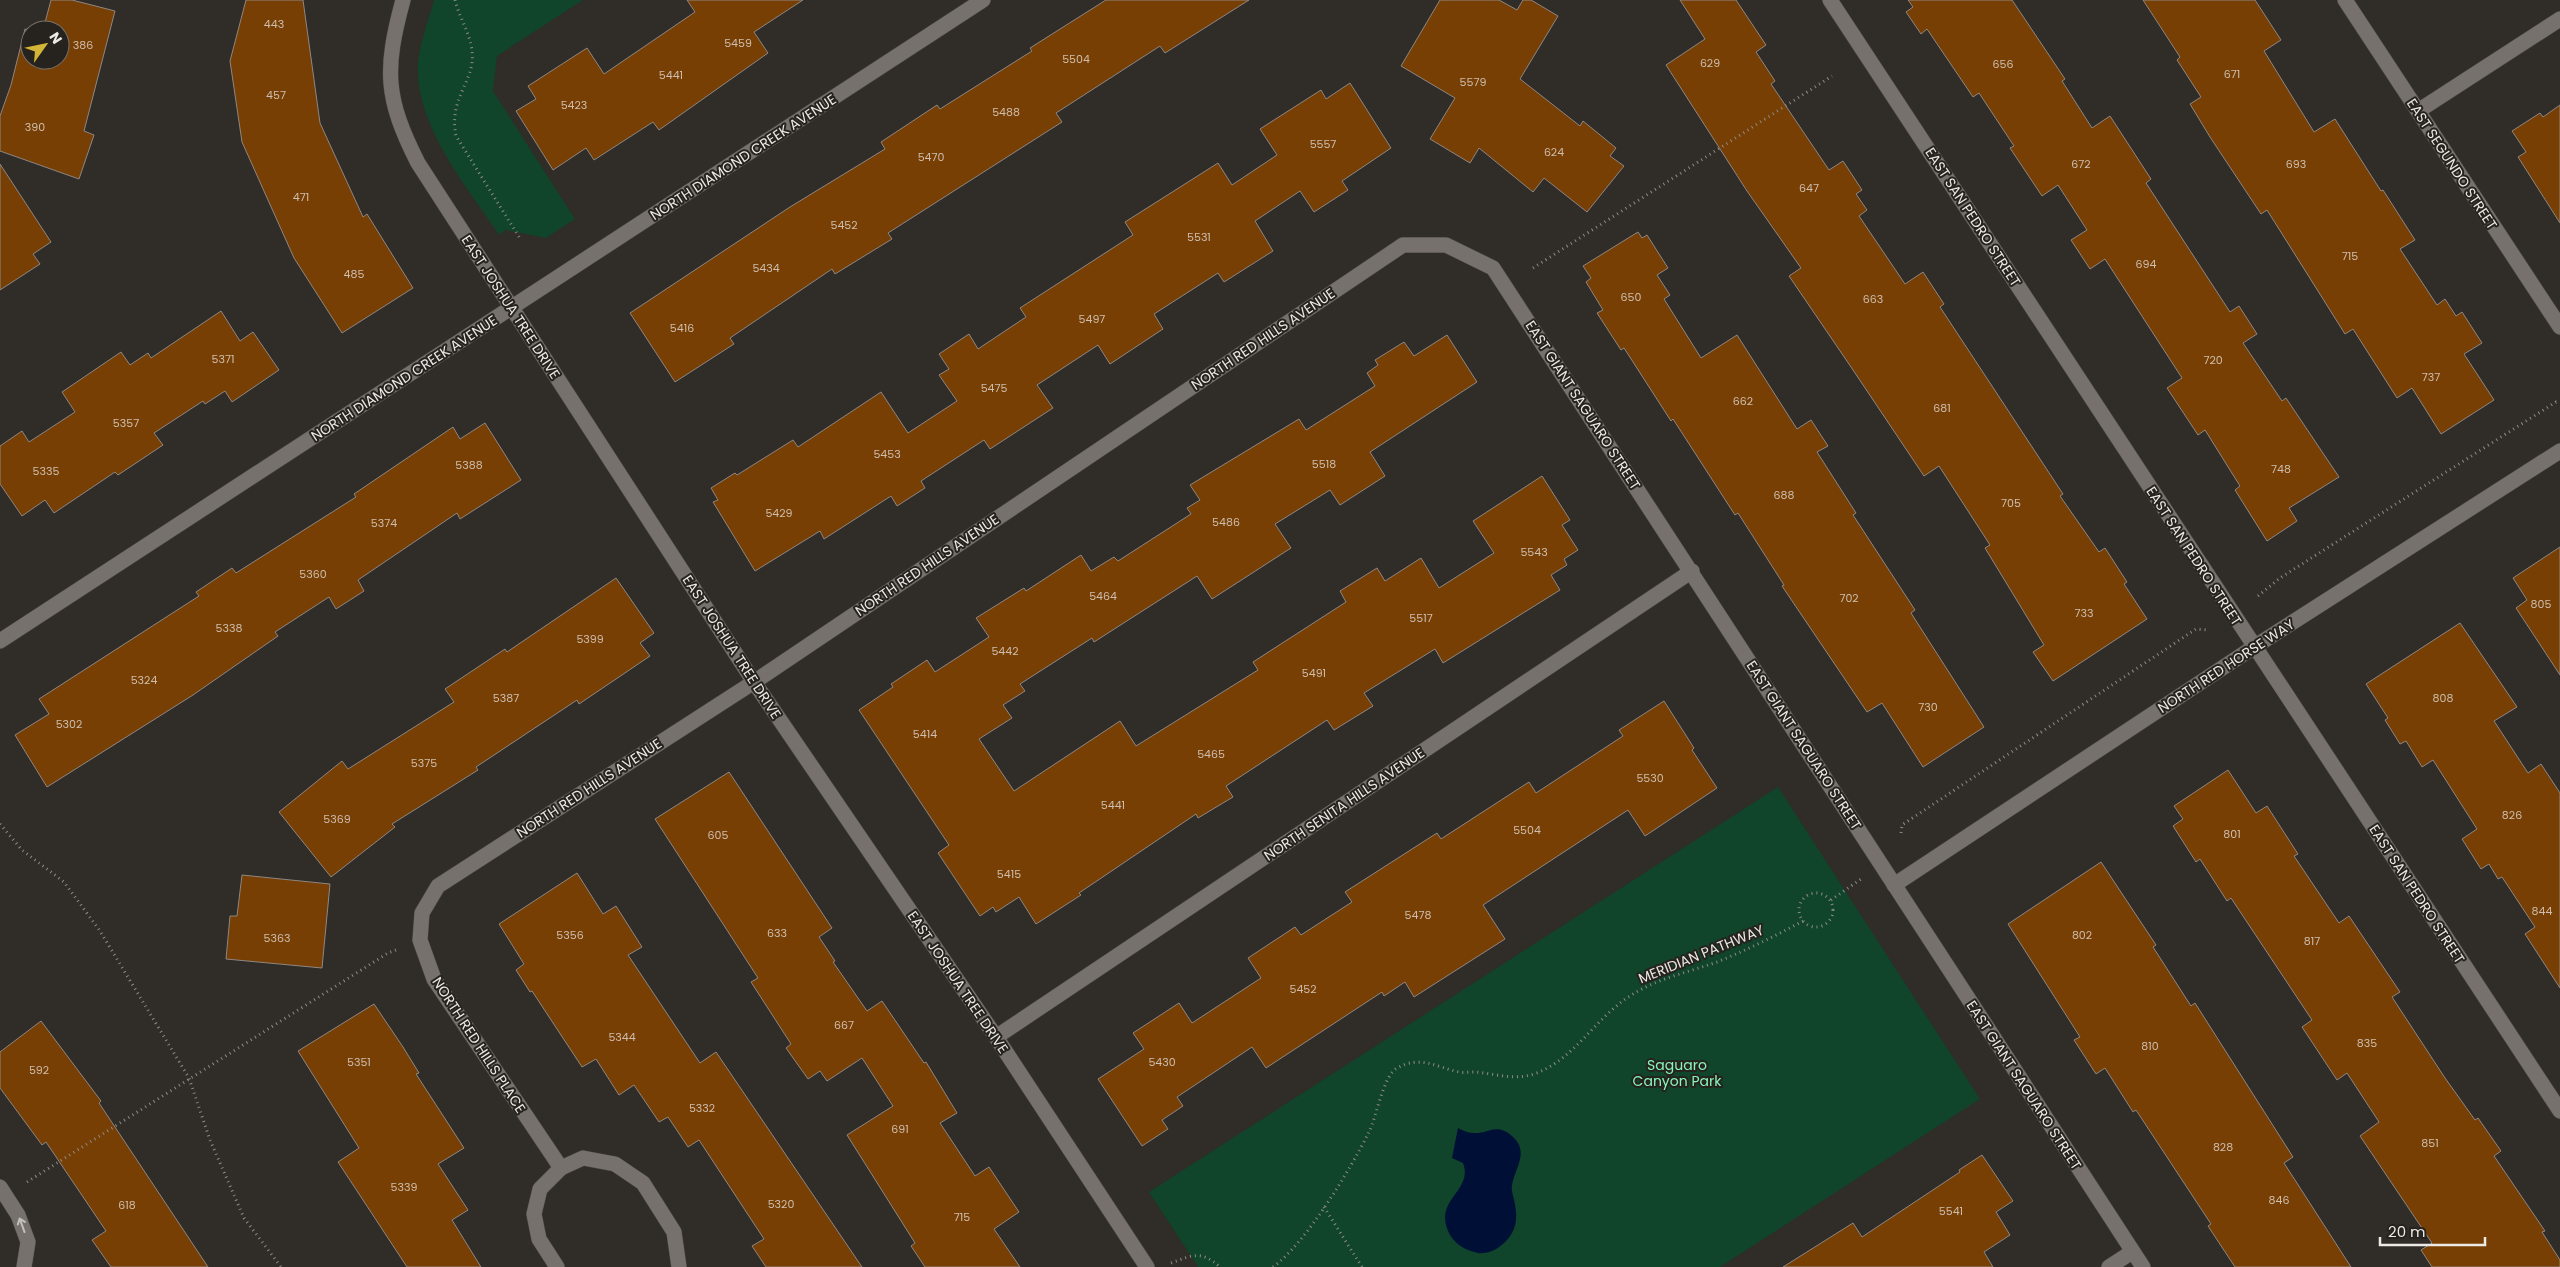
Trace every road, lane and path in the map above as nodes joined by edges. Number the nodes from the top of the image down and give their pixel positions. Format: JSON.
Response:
{"nodes":[{"id":1,"x":403,"y":0,"type":"edge"},
{"id":2,"x":455,"y":0,"type":"edge"},
{"id":3,"x":983,"y":0,"type":"edge"},
{"id":4,"x":1830,"y":0,"type":"edge"},
{"id":5,"x":2345,"y":0,"type":"edge"},
{"id":6,"x":2560,"y":19,"type":"edge"},
{"id":7,"x":1832,"y":76,"type":"dead end"},
{"id":8,"x":2418,"y":111,"type":"junction"},
{"id":9,"x":521,"y":240,"type":"dead end"},
{"id":10,"x":1446,"y":244,"type":"joint"},
{"id":11,"x":1534,"y":268,"type":"dead end"},
{"id":12,"x":512,"y":308,"type":"junction"},
{"id":13,"x":2560,"y":327,"type":"edge"},
{"id":14,"x":2560,"y":403,"type":"edge"},
{"id":15,"x":2560,"y":451,"type":"edge"},
{"id":16,"x":1692,"y":571,"type":"junction"},
{"id":17,"x":2258,"y":596,"type":"dead end"},
{"id":18,"x":2207,"y":630,"type":"dead end"},
{"id":19,"x":0,"y":641,"type":"edge"},
{"id":20,"x":2254,"y":647,"type":"junction"},
{"id":21,"x":754,"y":682,"type":"junction"},
{"id":22,"x":0,"y":824,"type":"edge"},
{"id":23,"x":1901,"y":832,"type":"dead end"},
{"id":24,"x":1863,"y":878,"type":"dead end"},
{"id":25,"x":1894,"y":885,"type":"junction"},
{"id":26,"x":1831,"y":900,"type":"junction"},
{"id":27,"x":422,"y":913,"type":"joint"},
{"id":28,"x":1803,"y":921,"type":"junction"},
{"id":29,"x":399,"y":949,"type":"dead end"},
{"id":30,"x":996,"y":1037,"type":"junction"},
{"id":31,"x":189,"y":1078,"type":"junction"},
{"id":32,"x":2560,"y":1111,"type":"edge"},
{"id":33,"x":561,"y":1168,"type":"junction"},
{"id":34,"x":21,"y":1186,"type":"dead end"},
{"id":35,"x":0,"y":1187,"type":"edge"},
{"id":36,"x":1324,"y":1207,"type":"junction"},
{"id":37,"x":2132,"y":1252,"type":"junction"},
{"id":38,"x":1169,"y":1264,"type":"dead end"},
{"id":39,"x":24,"y":1267,"type":"edge"},
{"id":40,"x":281,"y":1267,"type":"edge"},
{"id":41,"x":557,"y":1267,"type":"edge"},
{"id":42,"x":679,"y":1267,"type":"edge"},
{"id":43,"x":1147,"y":1267,"type":"edge"},
{"id":44,"x":1220,"y":1267,"type":"edge"},
{"id":45,"x":1272,"y":1267,"type":"edge"},
{"id":46,"x":1362,"y":1267,"type":"edge"},
{"id":47,"x":2109,"y":1267,"type":"edge"},
{"id":48,"x":2143,"y":1267,"type":"edge"}],
"edges":[{"from":1,"to":12,"type":"street","name":"EAST JOSHUA TREE DRIVE"},
{"from":2,"to":9,"type":"path"},
{"from":3,"to":12,"type":"street","name":"NORTH DIAMOND CREEK AVENUE"},
{"from":4,"to":20,"type":"street","name":"EAST SAN PEDRO STREET"},
{"from":5,"to":8,"type":"street","name":"EAST SEGUNDO STREET"},
{"from":6,"to":8,"type":"street"},
{"from":7,"to":11,"type":"path"},
{"from":8,"to":13,"type":"street","name":"EAST SEGUNDO STREET"},
{"from":10,"to":16,"type":"street","name":"EAST GIANT SAGUARO STREET"},
{"from":10,"to":21,"type":"street","name":"NORTH RED HILLS AVENUE"},
{"from":12,"to":19,"type":"street","name":"NORTH DIAMOND CREEK AVENUE"},
{"from":12,"to":21,"type":"street","name":"EAST JOSHUA TREE DRIVE"},
{"from":14,"to":17,"type":"path"},
{"from":15,"to":20,"type":"street","name":"NORTH RED HORSE WAY"},
{"from":16,"to":25,"type":"street","name":"EAST GIANT SAGUARO STREET"},
{"from":16,"to":30,"type":"street","name":"NORTH SENITA HILLS AVENUE"},
{"from":18,"to":23,"type":"path"},
{"from":20,"to":25,"type":"street","name":"NORTH RED HORSE WAY"},
{"from":20,"to":32,"type":"street","name":"EAST SAN PEDRO STREET"},
{"from":21,"to":27,"type":"street","name":"NORTH RED HILLS AVENUE"},
{"from":21,"to":30,"type":"street","name":"EAST JOSHUA TREE DRIVE"},
{"from":22,"to":31,"type":"path"},
{"from":24,"to":26,"type":"path"},
{"from":25,"to":37,"type":"street","name":"EAST GIANT SAGUARO STREET"},
{"from":26,"to":28,"type":"path"},
{"from":26,"to":28,"type":"path"},
{"from":27,"to":33,"type":"street","name":"NORTH RED HILLS PLACE"},
{"from":28,"to":36,"type":"path","name":"MERIDIAN PATHWAY"},
{"from":29,"to":31,"type":"path"},
{"from":30,"to":43,"type":"street","name":"EAST JOSHUA TREE DRIVE"},
{"from":31,"to":34,"type":"path"},
{"from":31,"to":40,"type":"path"},
{"from":33,"to":41,"type":"street"},
{"from":33,"to":42,"type":"street"},
{"from":39,"to":35,"type":"street","one_way":true},
{"from":36,"to":45,"type":"path","name":"MERIDIAN PATHWAY"},
{"from":36,"to":46,"type":"path"},
{"from":37,"to":47,"type":"street"},
{"from":37,"to":48,"type":"street","name":"EAST GIANT SAGUARO STREET"},
{"from":38,"to":44,"type":"path"}]}
